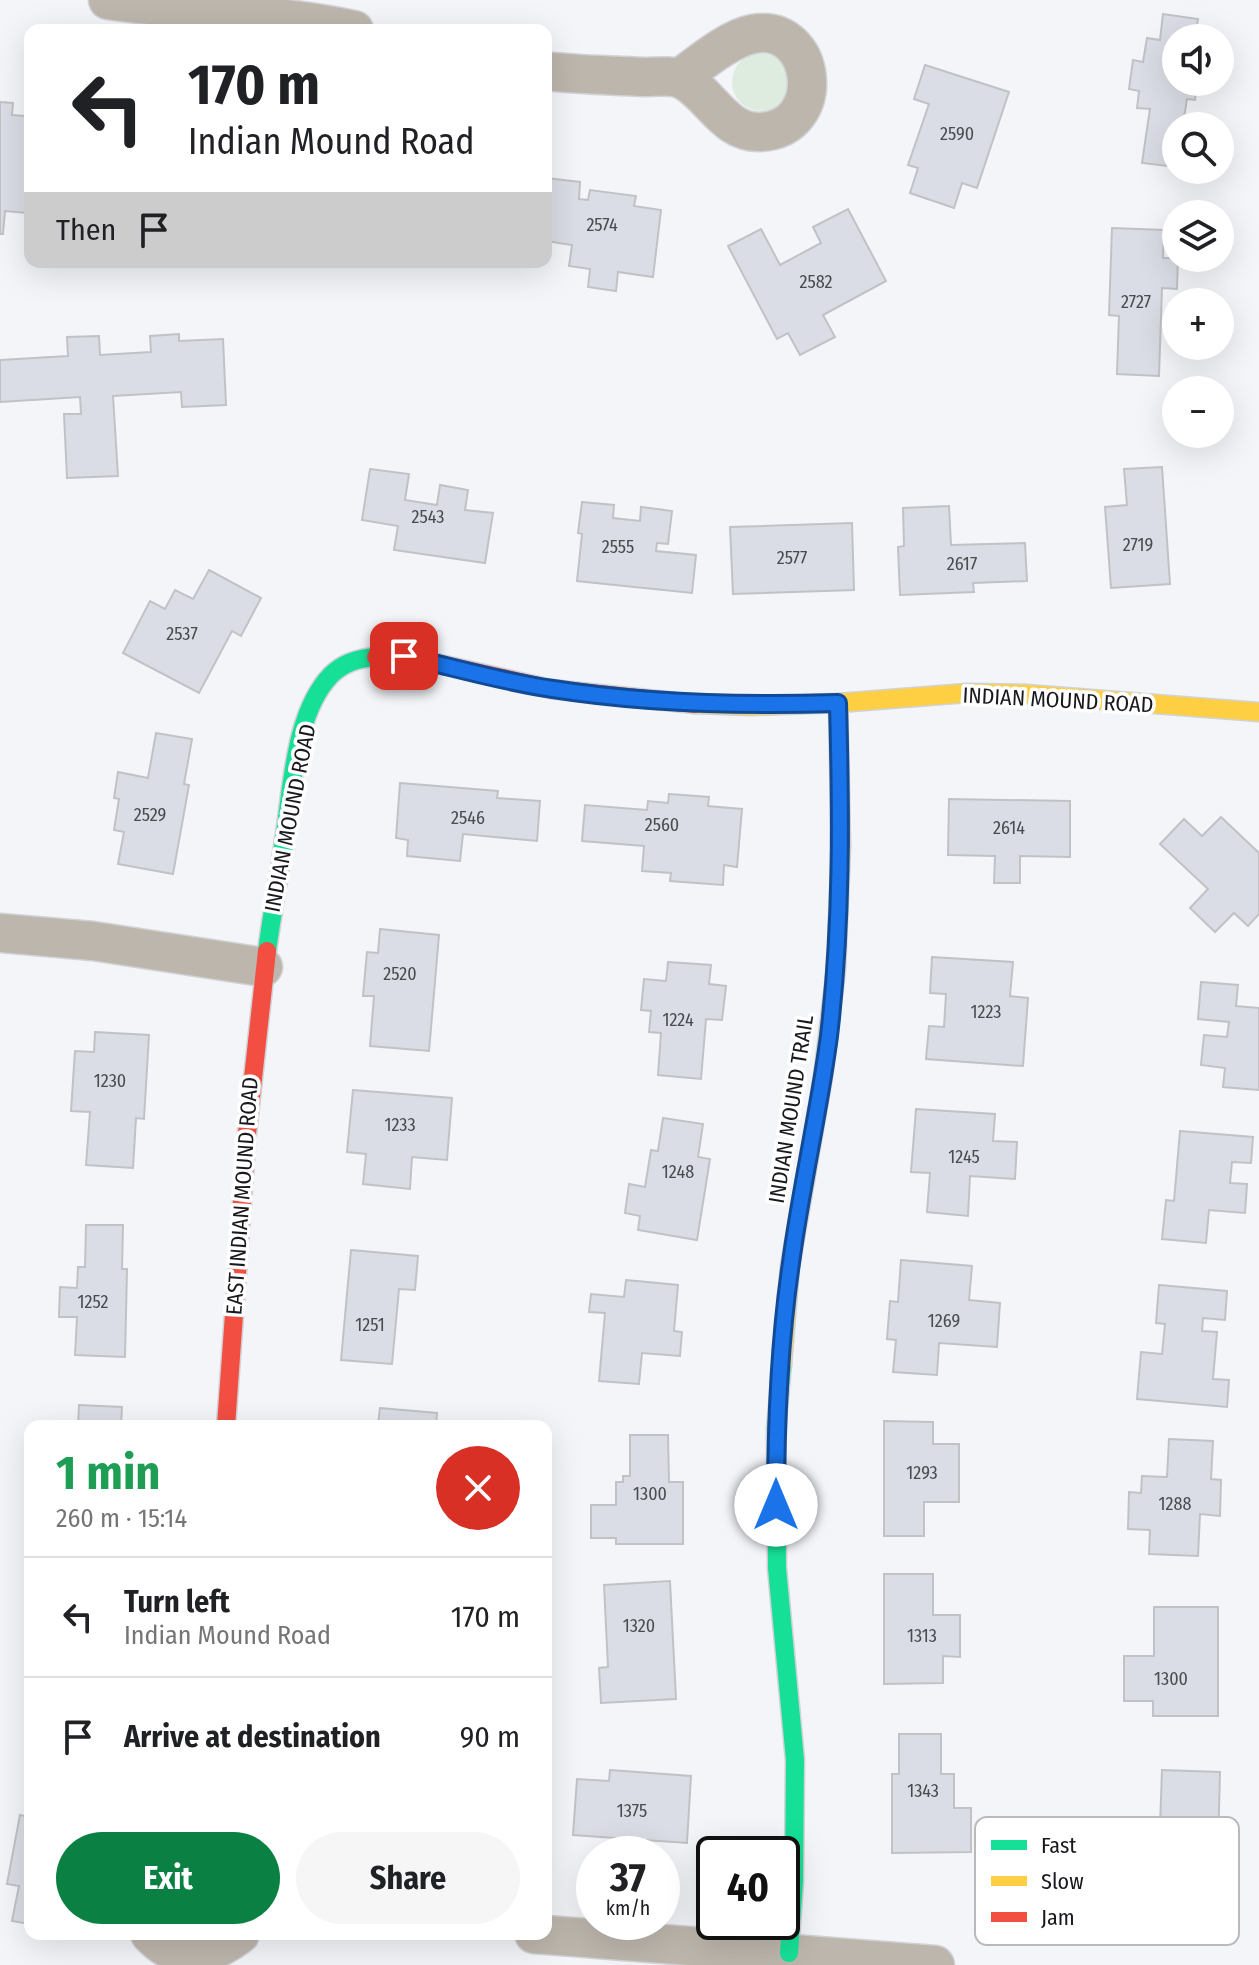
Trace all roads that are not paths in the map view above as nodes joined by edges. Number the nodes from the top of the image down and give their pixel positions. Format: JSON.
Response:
{"nodes":[{"id":1,"x":108,"y":0,"type":"edge"},
{"id":2,"x":318,"y":24,"type":"edge"},
{"id":3,"x":552,"y":71,"type":"edge"},
{"id":4,"x":680,"y":78,"type":"dead end"},
{"id":5,"x":838,"y":703,"type":"junction"},
{"id":6,"x":1259,"y":712,"type":"edge"},
{"id":7,"x":0,"y":933,"type":"edge"},
{"id":8,"x":263,"y":967,"type":"junction"},
{"id":9,"x":226,"y":1420,"type":"edge"},
{"id":10,"x":552,"y":1935,"type":"edge"},
{"id":11,"x":157,"y":1940,"type":"edge"},
{"id":12,"x":232,"y":1940,"type":"edge"},
{"id":13,"x":789,"y":1953,"type":"junction"},
{"id":14,"x":935,"y":1965,"type":"edge"}],
"edges":[{"from":1,"to":2,"type":"street"},
{"from":3,"to":4,"type":"street"},
{"from":5,"to":6,"type":"street","name":"INDIAN MOUND ROAD"},
{"from":5,"to":8,"type":"street","name":"INDIAN MOUND ROAD"},
{"from":5,"to":13,"type":"street","name":"INDIAN MOUND TRAIL"},
{"from":7,"to":8,"type":"street"},
{"from":8,"to":9,"type":"street","name":"EAST INDIAN MOUND ROAD"},
{"from":10,"to":13,"type":"street"},
{"from":11,"to":12,"type":"street"},
{"from":13,"to":14,"type":"street"}]}
